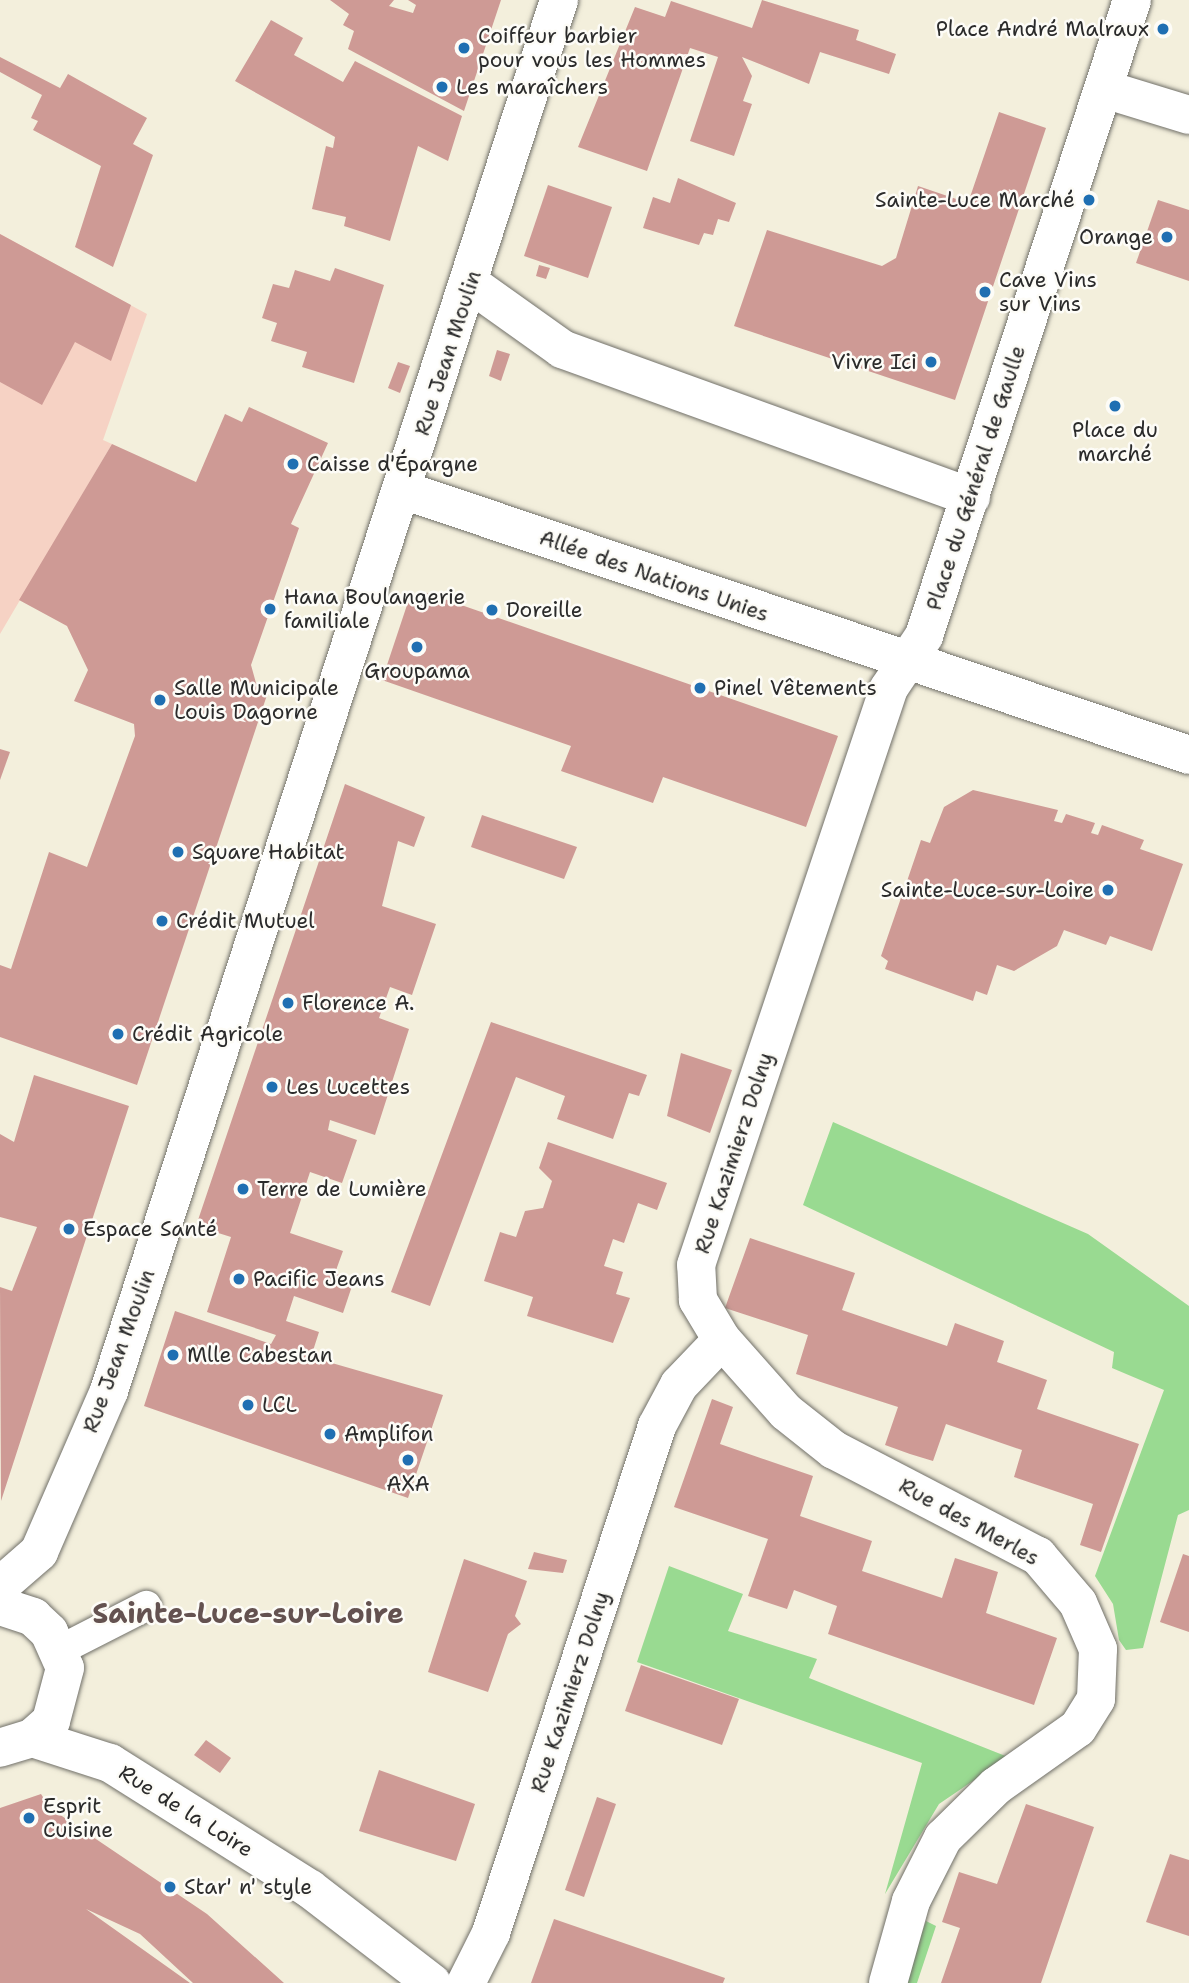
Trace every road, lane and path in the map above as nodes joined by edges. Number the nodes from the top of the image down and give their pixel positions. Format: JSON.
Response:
{"nodes":[{"id":1,"x":1132,"y":0,"type":"edge"},
{"id":2,"x":563,"y":9,"type":"edge"},
{"id":3,"x":1104,"y":89,"type":"junction"},
{"id":4,"x":1189,"y":115,"type":"edge"},
{"id":5,"x":471,"y":284,"type":"junction"},
{"id":6,"x":403,"y":490,"type":"junction"},
{"id":7,"x":971,"y":497,"type":"junction"},
{"id":8,"x":905,"y":663,"type":"junction"},
{"id":9,"x":1189,"y":755,"type":"edge"},
{"id":10,"x":722,"y":1340,"type":"junction"},
{"id":11,"x":38,"y":1552,"type":"junction"},
{"id":12,"x":0,"y":1586,"type":"edge"},
{"id":13,"x":0,"y":1606,"type":"edge"},
{"id":14,"x":146,"y":1606,"type":"dead end"},
{"id":15,"x":55,"y":1641,"type":"junction"},
{"id":16,"x":63,"y":1692,"type":"junction"},
{"id":17,"x":16,"y":1743,"type":"edge"},
{"id":18,"x":110,"y":1763,"type":"junction"},
{"id":19,"x":432,"y":1983,"type":"edge"},
{"id":20,"x":466,"y":1983,"type":"edge"},
{"id":21,"x":888,"y":1983,"type":"edge"}],
"edges":[{"from":1,"to":3,"type":"street","name":"Place du Général de Gaulle"},
{"from":2,"to":5,"type":"street","name":"Rue Jean Moulin"},
{"from":3,"to":4,"type":"street"},
{"from":3,"to":7,"type":"street","name":"Place du Général de Gaulle"},
{"from":5,"to":6,"type":"street","name":"Rue Jean Moulin"},
{"from":5,"to":7,"type":"street"},
{"from":6,"to":8,"type":"street","name":"Allée des Nations Unies"},
{"from":6,"to":11,"type":"street","name":"Rue Jean Moulin"},
{"from":7,"to":8,"type":"street","name":"Place du Général de Gaulle"},
{"from":8,"to":9,"type":"street"},
{"from":8,"to":10,"type":"street","name":"Rue Kazimierz Dolny"},
{"from":10,"to":20,"type":"street","name":"Rue Kazimierz Dolny"},
{"from":10,"to":21,"type":"street","name":"Rue des Merles"},
{"from":11,"to":12,"type":"street","name":"Rue Jean Moulin"},
{"from":11,"to":15,"type":"street"},
{"from":13,"to":15,"type":"street"},
{"from":14,"to":15,"type":"lane"},
{"from":15,"to":16,"type":"street"},
{"from":16,"to":17,"type":"street"},
{"from":16,"to":18,"type":"street","name":"Rue de la Loire"},
{"from":17,"to":18,"type":"street","name":"Rue de la Loire"},
{"from":18,"to":19,"type":"street","name":"Rue de la Loire"}]}
